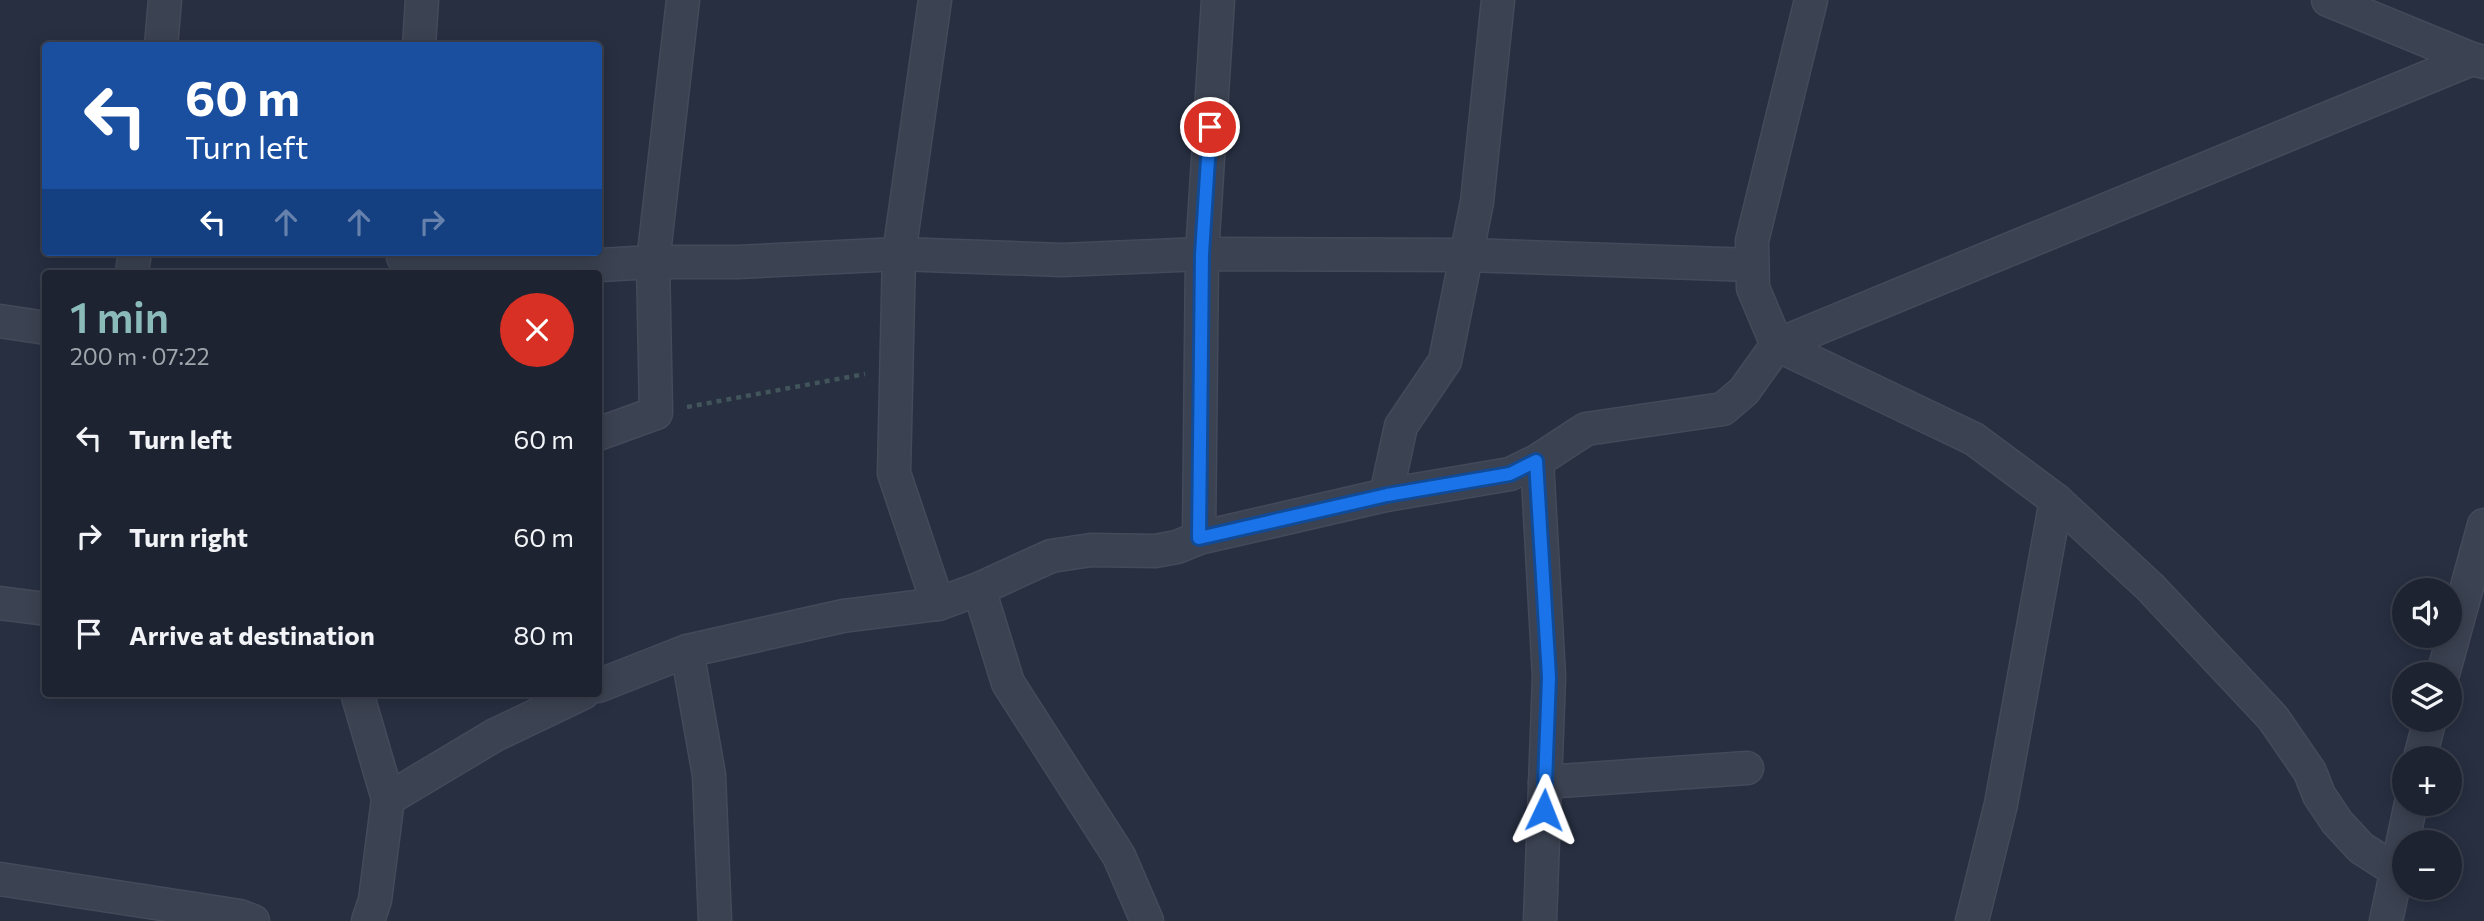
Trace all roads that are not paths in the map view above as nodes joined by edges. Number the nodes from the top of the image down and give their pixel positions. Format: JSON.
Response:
{"nodes":[{"id":1,"x":165,"y":0,"type":"edge"},
{"id":2,"x":422,"y":0,"type":"edge"},
{"id":3,"x":683,"y":0,"type":"edge"},
{"id":4,"x":934,"y":0,"type":"edge"},
{"id":5,"x":1218,"y":0,"type":"edge"},
{"id":6,"x":1498,"y":0,"type":"edge"},
{"id":7,"x":1811,"y":0,"type":"edge"},
{"id":8,"x":2328,"y":0,"type":"edge"},
{"id":9,"x":161,"y":42,"type":"edge"},
{"id":10,"x":419,"y":42,"type":"edge"},
{"id":11,"x":2478,"y":61,"type":"edge"},
{"id":12,"x":899,"y":254,"type":"junction"},
{"id":13,"x":1202,"y":254,"type":"junction"},
{"id":14,"x":1466,"y":255,"type":"junction"},
{"id":15,"x":402,"y":261,"type":"edge"},
{"id":16,"x":653,"y":262,"type":"junction"},
{"id":17,"x":1752,"y":265,"type":"junction"},
{"id":18,"x":443,"y":270,"type":"edge"},
{"id":19,"x":512,"y":270,"type":"edge"},
{"id":20,"x":0,"y":321,"type":"edge"},
{"id":21,"x":42,"y":327,"type":"edge"},
{"id":22,"x":1777,"y":345,"type":"junction"},
{"id":23,"x":602,"y":433,"type":"edge"},
{"id":24,"x":1536,"y":461,"type":"junction"},
{"id":25,"x":1387,"y":495,"type":"junction"},
{"id":26,"x":2056,"y":500,"type":"junction"},
{"id":27,"x":2484,"y":525,"type":"edge"},
{"id":28,"x":1199,"y":538,"type":"junction"},
{"id":29,"x":979,"y":589,"type":"junction"},
{"id":30,"x":0,"y":603,"type":"edge"},
{"id":31,"x":938,"y":604,"type":"junction"},
{"id":32,"x":42,"y":608,"type":"edge"},
{"id":33,"x":687,"y":651,"type":"junction"},
{"id":34,"x":2445,"y":662,"type":"edge"},
{"id":35,"x":602,"y":684,"type":"edge"},
{"id":36,"x":358,"y":697,"type":"edge"},
{"id":37,"x":575,"y":697,"type":"edge"},
{"id":38,"x":1747,"y":768,"type":"dead end"},
{"id":39,"x":1545,"y":782,"type":"junction"},
{"id":40,"x":388,"y":799,"type":"junction"},
{"id":41,"x":2392,"y":868,"type":"edge"},
{"id":42,"x":0,"y":879,"type":"edge"},
{"id":43,"x":2392,"y":894,"type":"edge"},
{"id":44,"x":253,"y":921,"type":"edge"},
{"id":45,"x":368,"y":921,"type":"edge"},
{"id":46,"x":715,"y":921,"type":"edge"},
{"id":47,"x":1147,"y":921,"type":"edge"},
{"id":48,"x":1540,"y":921,"type":"edge"},
{"id":49,"x":1972,"y":921,"type":"edge"},
{"id":50,"x":2386,"y":921,"type":"edge"}],
"edges":[{"from":1,"to":9,"type":"street"},
{"from":2,"to":10,"type":"street"},
{"from":3,"to":16,"type":"street"},
{"from":4,"to":12,"type":"street"},
{"from":5,"to":13,"type":"street"},
{"from":6,"to":14,"type":"street"},
{"from":7,"to":17,"type":"street"},
{"from":8,"to":11,"type":"street"},
{"from":11,"to":22,"type":"street"},
{"from":12,"to":13,"type":"street"},
{"from":12,"to":16,"type":"street"},
{"from":12,"to":31,"type":"street"},
{"from":13,"to":14,"type":"street"},
{"from":13,"to":28,"type":"street"},
{"from":14,"to":17,"type":"street"},
{"from":14,"to":25,"type":"street"},
{"from":15,"to":18,"type":"street"},
{"from":16,"to":19,"type":"street"},
{"from":16,"to":23,"type":"street"},
{"from":17,"to":22,"type":"street"},
{"from":20,"to":21,"type":"street"},
{"from":22,"to":24,"type":"street"},
{"from":22,"to":26,"type":"street"},
{"from":24,"to":25,"type":"street"},
{"from":24,"to":39,"type":"street"},
{"from":25,"to":28,"type":"street"},
{"from":26,"to":41,"type":"street"},
{"from":26,"to":49,"type":"street"},
{"from":27,"to":34,"type":"street"},
{"from":28,"to":29,"type":"street"},
{"from":29,"to":31,"type":"street"},
{"from":29,"to":47,"type":"street"},
{"from":30,"to":32,"type":"street"},
{"from":31,"to":33,"type":"street"},
{"from":33,"to":35,"type":"street"},
{"from":33,"to":46,"type":"street"},
{"from":36,"to":40,"type":"street"},
{"from":37,"to":40,"type":"street"},
{"from":38,"to":39,"type":"street"},
{"from":39,"to":48,"type":"street"},
{"from":40,"to":45,"type":"street"},
{"from":42,"to":44,"type":"street"},
{"from":43,"to":50,"type":"street"}]}
